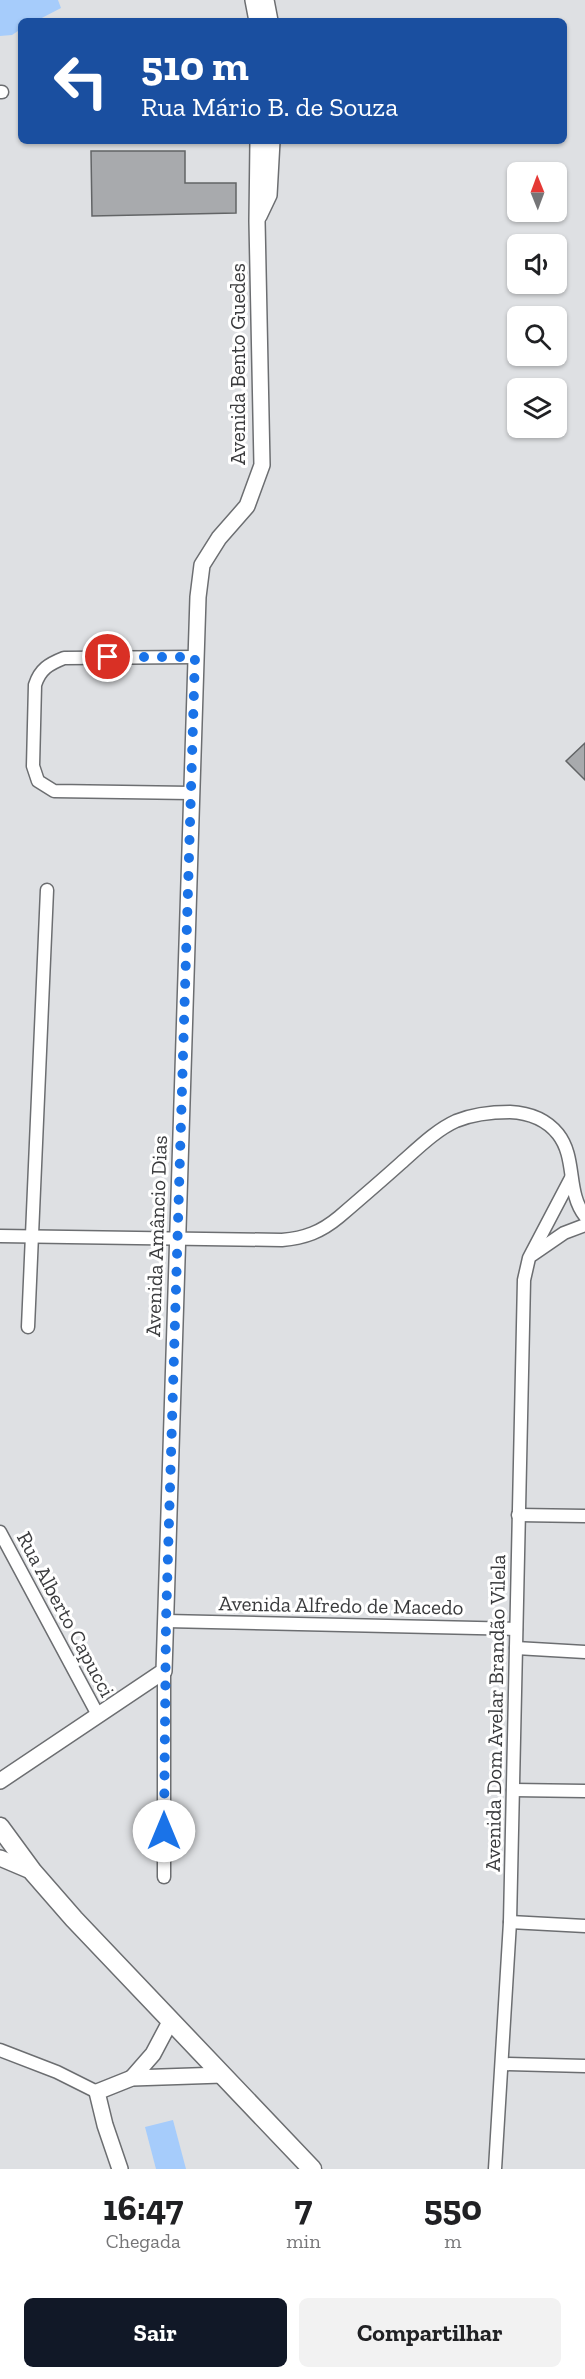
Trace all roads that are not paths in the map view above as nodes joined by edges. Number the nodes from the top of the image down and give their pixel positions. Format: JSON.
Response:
{"nodes":[{"id":1,"x":253,"y":0,"type":"edge"},
{"id":2,"x":266,"y":0,"type":"edge"},
{"id":3,"x":256,"y":18,"type":"edge"},
{"id":4,"x":269,"y":18,"type":"edge"},
{"id":5,"x":258,"y":144,"type":"edge"},
{"id":6,"x":272,"y":144,"type":"edge"},
{"id":7,"x":257,"y":221,"type":"junction"},
{"id":8,"x":198,"y":597,"type":"joint"},
{"id":9,"x":195,"y":657,"type":"junction"},
{"id":10,"x":191,"y":793,"type":"junction"},
{"id":11,"x":47,"y":890,"type":"dead end"},
{"id":12,"x":571,"y":1178,"type":"junction"},
{"id":13,"x":585,"y":1216,"type":"edge"},
{"id":14,"x":585,"y":1225,"type":"edge"},
{"id":15,"x":0,"y":1236,"type":"edge"},
{"id":16,"x":33,"y":1236,"type":"junction"},
{"id":17,"x":177,"y":1239,"type":"junction"},
{"id":18,"x":529,"y":1258,"type":"junction"},
{"id":19,"x":28,"y":1328,"type":"dead end"},
{"id":20,"x":518,"y":1515,"type":"junction"},
{"id":21,"x":585,"y":1516,"type":"edge"},
{"id":22,"x":0,"y":1532,"type":"edge"},
{"id":23,"x":166,"y":1621,"type":"junction"},
{"id":24,"x":516,"y":1629,"type":"junction"},
{"id":25,"x":516,"y":1648,"type":"junction"},
{"id":26,"x":585,"y":1652,"type":"edge"},
{"id":27,"x":164,"y":1671,"type":"junction"},
{"id":28,"x":98,"y":1715,"type":"junction"},
{"id":29,"x":0,"y":1781,"type":"edge"},
{"id":30,"x":513,"y":1790,"type":"junction"},
{"id":31,"x":585,"y":1791,"type":"edge"},
{"id":32,"x":0,"y":1827,"type":"edge"},
{"id":33,"x":0,"y":1858,"type":"edge"},
{"id":34,"x":33,"y":1872,"type":"junction"},
{"id":35,"x":164,"y":1877,"type":"dead end"},
{"id":36,"x":510,"y":1922,"type":"junction"},
{"id":37,"x":585,"y":1926,"type":"edge"},
{"id":38,"x":171,"y":2020,"type":"junction"},
{"id":39,"x":0,"y":2050,"type":"edge"},
{"id":40,"x":503,"y":2064,"type":"junction"},
{"id":41,"x":585,"y":2066,"type":"edge"},
{"id":42,"x":222,"y":2075,"type":"junction"},
{"id":43,"x":132,"y":2078,"type":"junction"},
{"id":44,"x":97,"y":2092,"type":"junction"},
{"id":45,"x":120,"y":2169,"type":"edge"},
{"id":46,"x":312,"y":2169,"type":"edge"},
{"id":47,"x":495,"y":2169,"type":"edge"}],
"edges":[{"from":1,"to":3,"type":"street"},
{"from":2,"to":4,"type":"street"},
{"from":5,"to":7,"type":"street","name":"Avenida Bento Guedes"},
{"from":6,"to":7,"type":"street","name":"Avenida Bento Guedes"},
{"from":7,"to":8,"type":"street","name":"Avenida Bento Guedes"},
{"from":8,"to":9,"type":"street","name":"Avenida Amâncio Dias"},
{"from":9,"to":10,"type":"street","name":"Avenida Amâncio Dias"},
{"from":9,"to":10,"type":"street"},
{"from":10,"to":17,"type":"street","name":"Avenida Amâncio Dias"},
{"from":11,"to":16,"type":"street"},
{"from":12,"to":13,"type":"street"},
{"from":12,"to":17,"type":"street"},
{"from":12,"to":18,"type":"street","name":"Avenida Dom Avelar Brandão Vilela"},
{"from":14,"to":18,"type":"street"},
{"from":15,"to":16,"type":"street"},
{"from":16,"to":17,"type":"street"},
{"from":16,"to":19,"type":"street"},
{"from":17,"to":23,"type":"street","name":"Avenida Amâncio Dias"},
{"from":18,"to":20,"type":"street","name":"Avenida Dom Avelar Brandão Vilela"},
{"from":20,"to":21,"type":"street"},
{"from":20,"to":24,"type":"street","name":"Avenida Dom Avelar Brandão Vilela"},
{"from":22,"to":28,"type":"street","name":"Rua Alberto Capucci"},
{"from":23,"to":24,"type":"street","name":"Avenida Alfredo de Macedo"},
{"from":23,"to":27,"type":"street","name":"Avenida Amâncio Dias"},
{"from":24,"to":25,"type":"street","name":"Avenida Dom Avelar Brandão Vilela"},
{"from":25,"to":26,"type":"street"},
{"from":25,"to":30,"type":"street","name":"Avenida Dom Avelar Brandão Vilela"},
{"from":27,"to":28,"type":"street"},
{"from":27,"to":35,"type":"street","name":"Avenida Amâncio Dias"},
{"from":28,"to":29,"type":"street"},
{"from":30,"to":31,"type":"street"},
{"from":30,"to":36,"type":"street","name":"Avenida Dom Avelar Brandão Vilela"},
{"from":32,"to":34,"type":"main road"},
{"from":33,"to":34,"type":"street"},
{"from":34,"to":38,"type":"main road"},
{"from":36,"to":37,"type":"street"},
{"from":36,"to":40,"type":"street","name":"Avenida Dom Avelar Brandão Vilela"},
{"from":38,"to":42,"type":"main road"},
{"from":38,"to":43,"type":"street"},
{"from":39,"to":44,"type":"street"},
{"from":40,"to":41,"type":"street"},
{"from":40,"to":47,"type":"street","name":"Avenida Dom Avelar Brandão Vilela"},
{"from":42,"to":43,"type":"street"},
{"from":42,"to":46,"type":"main road"},
{"from":43,"to":44,"type":"street"},
{"from":44,"to":45,"type":"street"}]}
